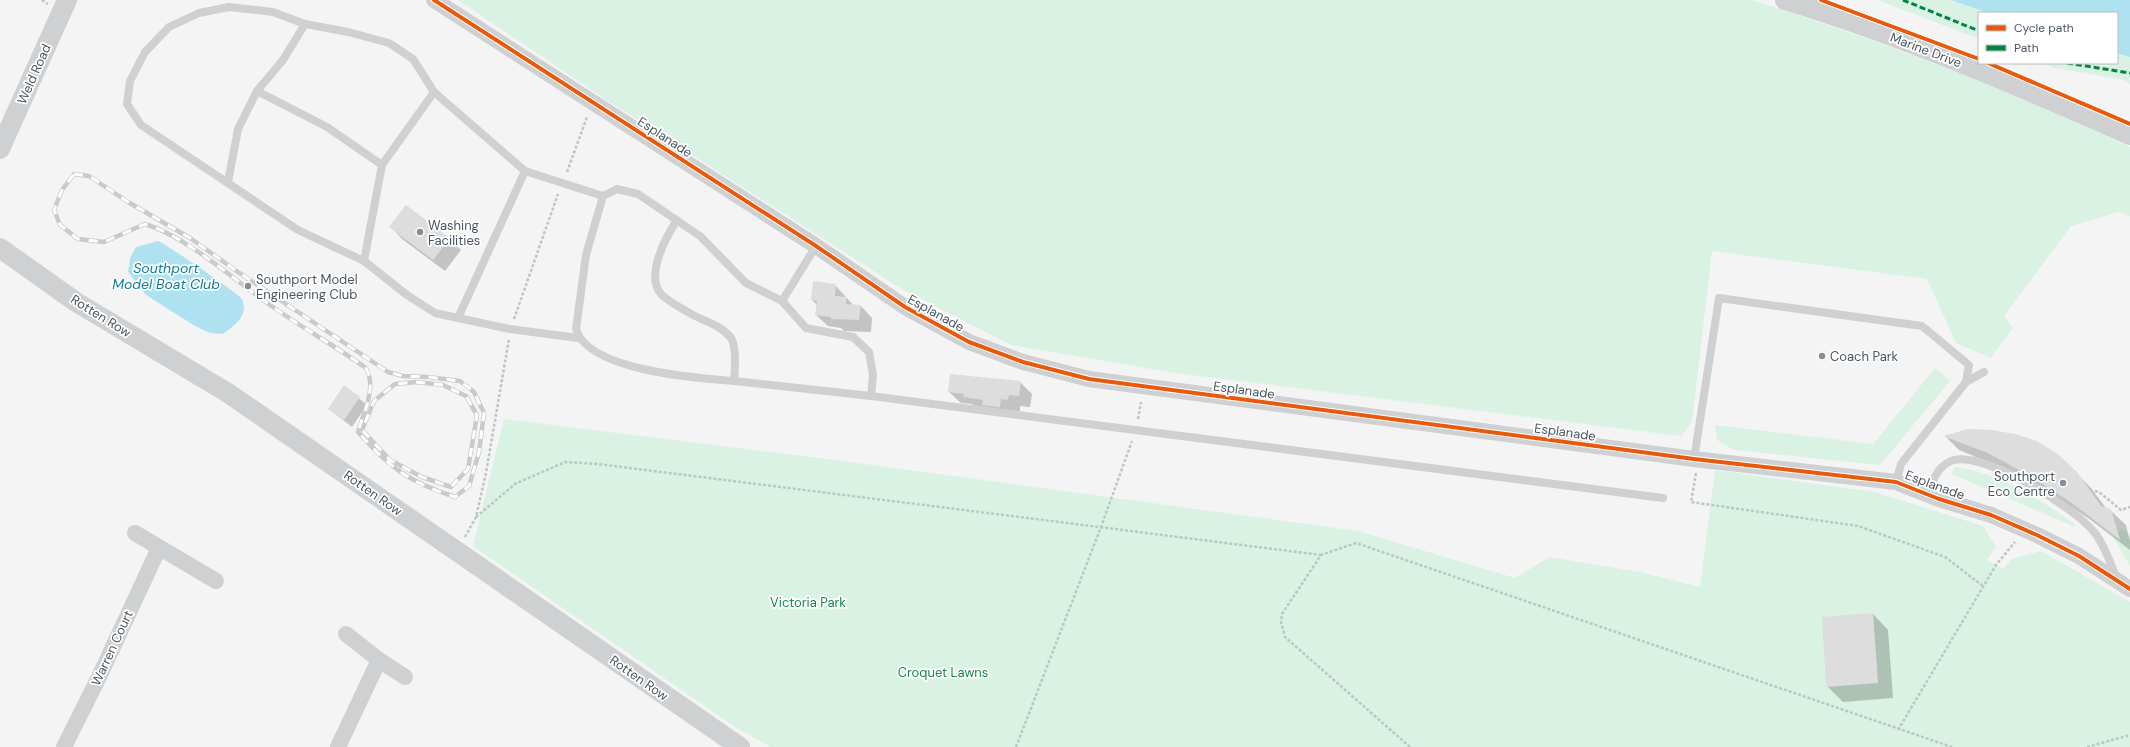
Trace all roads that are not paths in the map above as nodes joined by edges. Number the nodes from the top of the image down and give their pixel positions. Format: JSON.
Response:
{"nodes":[{"id":1,"x":67,"y":0,"type":"edge"},
{"id":2,"x":434,"y":0,"type":"edge"},
{"id":3,"x":1785,"y":0,"type":"edge"},
{"id":4,"x":305,"y":24,"type":"junction"},
{"id":5,"x":257,"y":91,"type":"junction"},
{"id":6,"x":434,"y":92,"type":"junction"},
{"id":7,"x":2130,"y":134,"type":"edge"},
{"id":8,"x":0,"y":149,"type":"edge"},
{"id":9,"x":382,"y":165,"type":"junction"},
{"id":10,"x":525,"y":171,"type":"junction"},
{"id":11,"x":228,"y":182,"type":"junction"},
{"id":12,"x":603,"y":196,"type":"junction"},
{"id":13,"x":677,"y":220,"type":"junction"},
{"id":14,"x":816,"y":246,"type":"junction"},
{"id":15,"x":0,"y":248,"type":"edge"},
{"id":16,"x":364,"y":261,"type":"junction"},
{"id":17,"x":782,"y":300,"type":"junction"},
{"id":18,"x":458,"y":318,"type":"junction"},
{"id":19,"x":578,"y":338,"type":"junction"},
{"id":20,"x":1984,"y":372,"type":"dead end"},
{"id":21,"x":734,"y":381,"type":"junction"},
{"id":22,"x":1966,"y":382,"type":"junction"},
{"id":23,"x":870,"y":396,"type":"junction"},
{"id":24,"x":1696,"y":459,"type":"junction"},
{"id":25,"x":1896,"y":482,"type":"junction"},
{"id":26,"x":1663,"y":498,"type":"dead end"},
{"id":27,"x":1939,"y":499,"type":"junction"},
{"id":28,"x":135,"y":533,"type":"dead end"},
{"id":29,"x":159,"y":548,"type":"junction"},
{"id":30,"x":216,"y":581,"type":"dead end"},
{"id":31,"x":2124,"y":585,"type":"edge"},
{"id":32,"x":346,"y":634,"type":"dead end"},
{"id":33,"x":378,"y":660,"type":"junction"},
{"id":34,"x":406,"y":677,"type":"dead end"},
{"id":35,"x":64,"y":747,"type":"edge"},
{"id":36,"x":338,"y":747,"type":"edge"},
{"id":37,"x":740,"y":747,"type":"edge"}],
"edges":[{"from":1,"to":8,"type":"street","name":"Weld Road"},
{"from":2,"to":14,"type":"street","name":"Esplanade"},
{"from":3,"to":7,"type":"street","name":"Marine Drive"},
{"from":4,"to":5,"type":"lane"},
{"from":4,"to":6,"type":"lane"},
{"from":4,"to":11,"type":"lane"},
{"from":5,"to":9,"type":"lane"},
{"from":5,"to":11,"type":"lane"},
{"from":6,"to":9,"type":"lane"},
{"from":6,"to":10,"type":"lane"},
{"from":9,"to":16,"type":"lane"},
{"from":10,"to":12,"type":"lane"},
{"from":10,"to":18,"type":"lane"},
{"from":11,"to":16,"type":"lane"},
{"from":12,"to":13,"type":"lane"},
{"from":12,"to":19,"type":"lane"},
{"from":13,"to":17,"type":"lane"},
{"from":13,"to":21,"type":"lane"},
{"from":14,"to":17,"type":"lane"},
{"from":14,"to":24,"type":"street","name":"Esplanade"},
{"from":15,"to":37,"type":"street","name":"Rotten Row"},
{"from":16,"to":18,"type":"lane"},
{"from":17,"to":23,"type":"lane"},
{"from":18,"to":19,"type":"lane"},
{"from":19,"to":21,"type":"lane"},
{"from":20,"to":22,"type":"lane"},
{"from":21,"to":23,"type":"lane"},
{"from":22,"to":24,"type":"lane"},
{"from":22,"to":25,"type":"lane"},
{"from":23,"to":26,"type":"lane"},
{"from":24,"to":25,"type":"street","name":"Esplanade"},
{"from":25,"to":27,"type":"street","name":"Esplanade"},
{"from":27,"to":31,"type":"street","name":"Esplanade"},
{"from":27,"to":31,"type":"lane"},
{"from":28,"to":29,"type":"street"},
{"from":29,"to":30,"type":"street"},
{"from":29,"to":35,"type":"street","name":"Warren Court"},
{"from":32,"to":33,"type":"street"},
{"from":33,"to":34,"type":"street"},
{"from":33,"to":36,"type":"street"}]}
